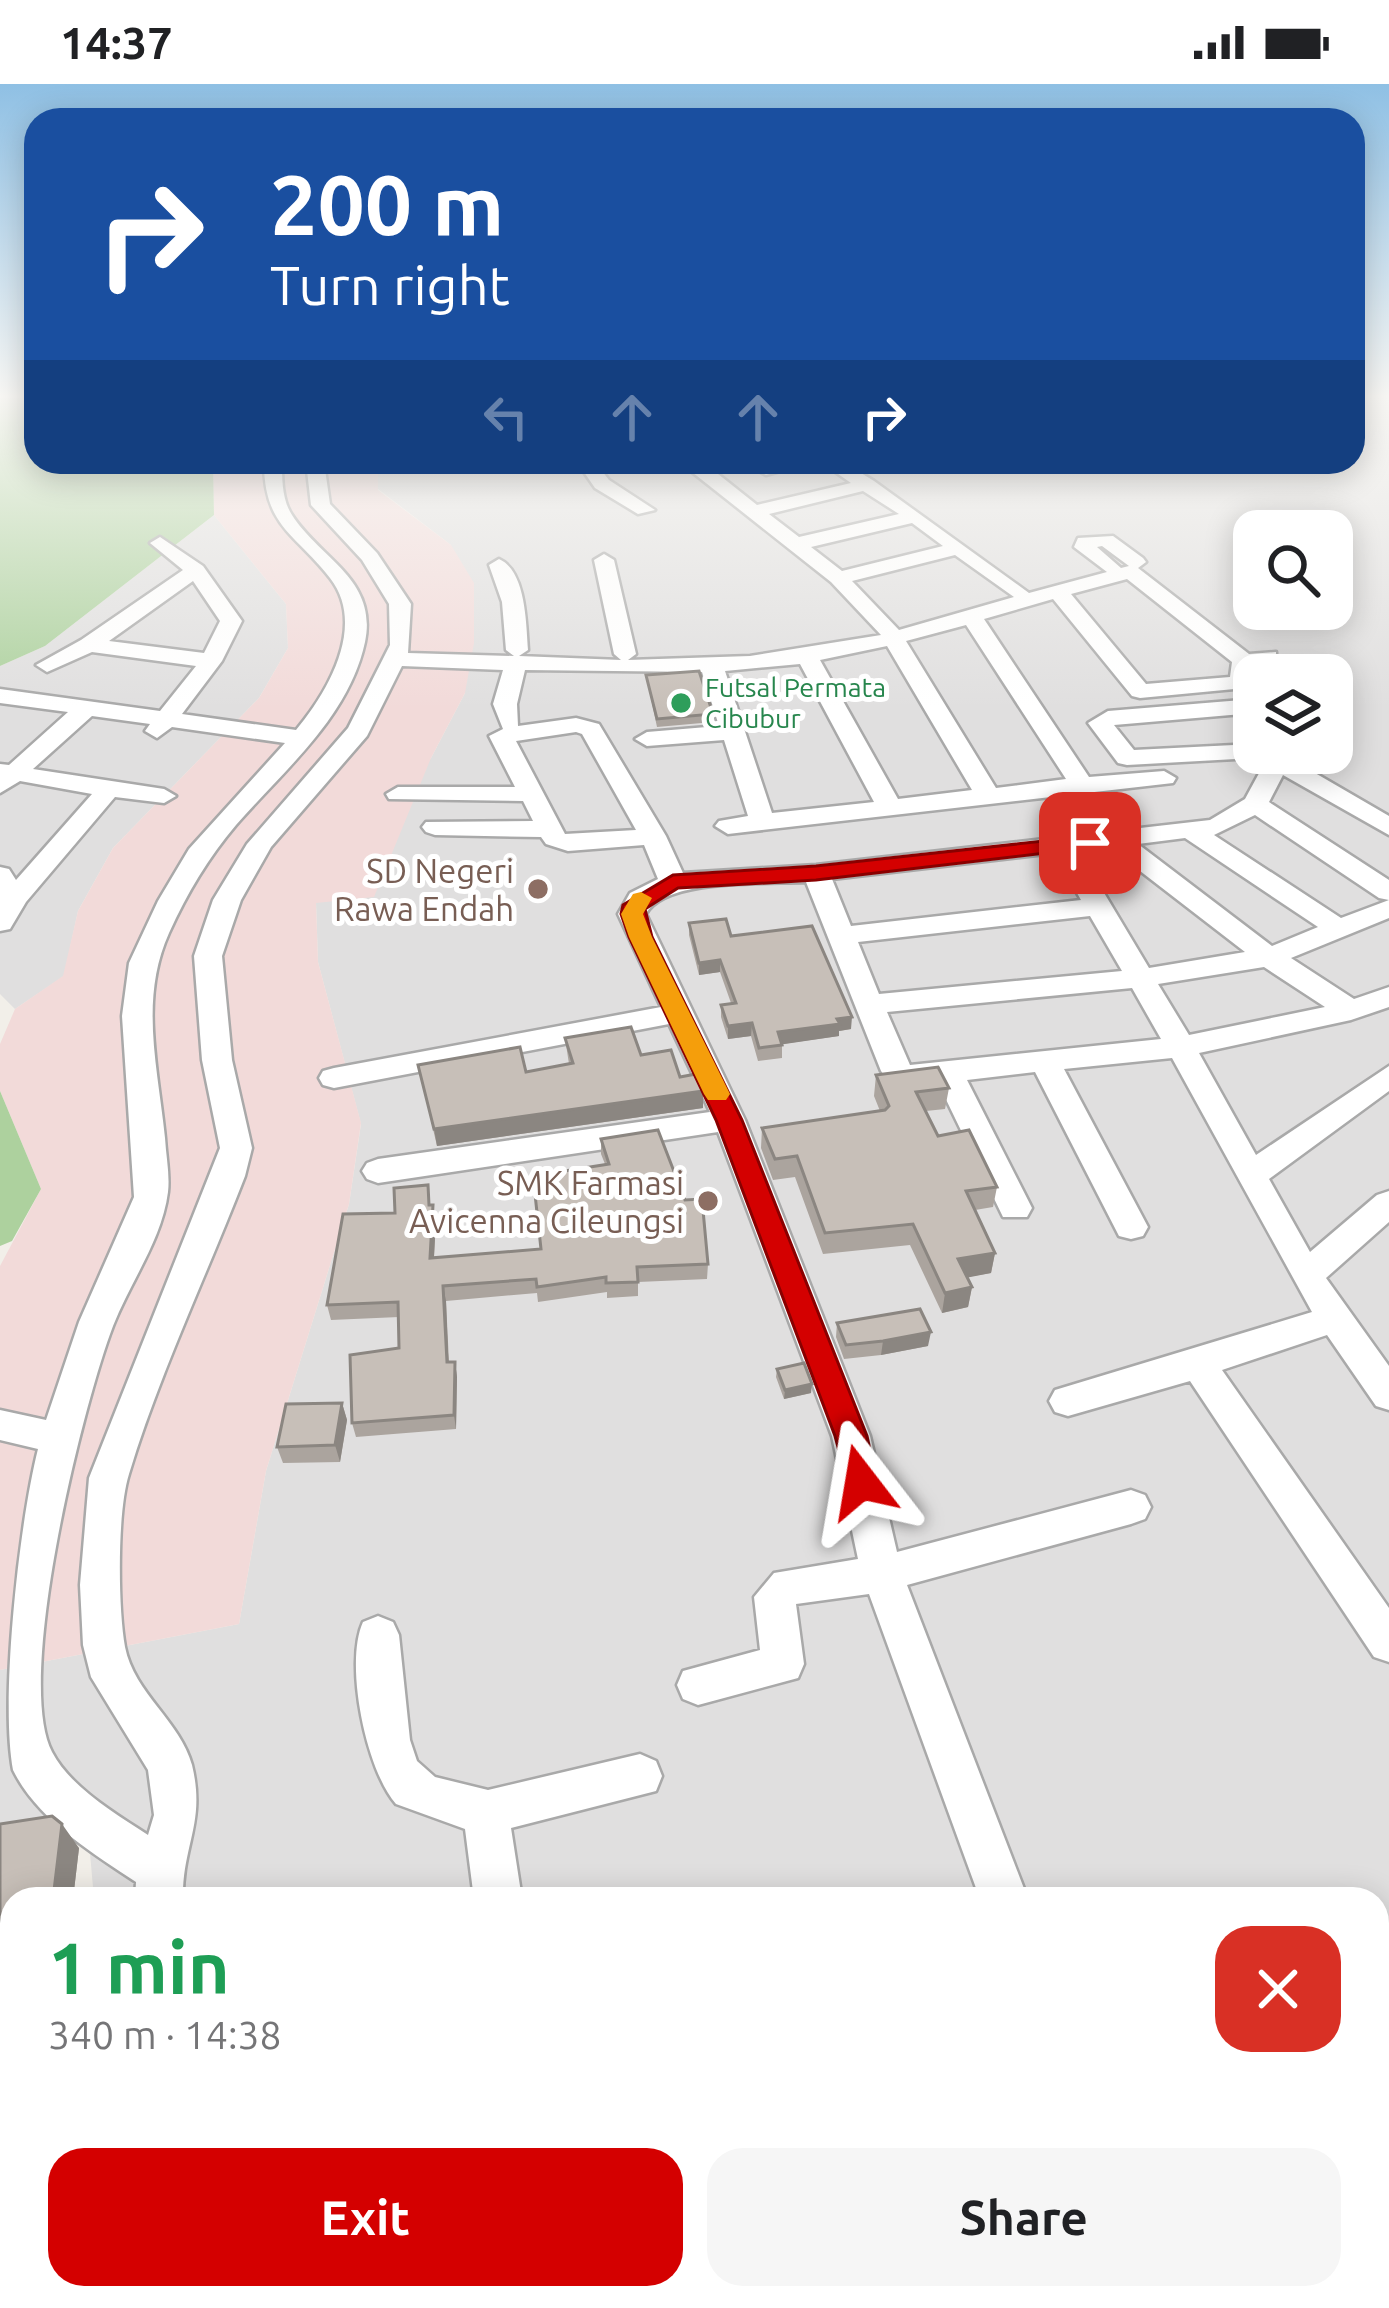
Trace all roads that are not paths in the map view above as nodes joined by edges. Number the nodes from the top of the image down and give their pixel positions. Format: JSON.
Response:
{"nodes":[{"id":1,"x":285,"y":502,"type":"edge"},
{"id":2,"x":309,"y":502,"type":"edge"},
{"id":3,"x":631,"y":502,"type":"edge"},
{"id":4,"x":743,"y":502,"type":"edge"},
{"id":5,"x":793,"y":502,"type":"edge"},
{"id":6,"x":895,"y":502,"type":"edge"},
{"id":7,"x":645,"y":510,"type":"dead end"},
{"id":8,"x":755,"y":511,"type":"junction"},
{"id":9,"x":915,"y":515,"type":"junction"},
{"id":10,"x":306,"y":518,"type":"junction"},
{"id":11,"x":160,"y":543,"type":"dead end"},
{"id":12,"x":796,"y":544,"type":"junction"},
{"id":13,"x":959,"y":548,"type":"junction"},
{"id":14,"x":604,"y":560,"type":"dead end"},
{"id":15,"x":499,"y":565,"type":"dead end"},
{"id":16,"x":1129,"y":567,"type":"junction"},
{"id":17,"x":196,"y":569,"type":"junction"},
{"id":18,"x":838,"y":578,"type":"junction"},
{"id":19,"x":1019,"y":592,"type":"junction"},
{"id":20,"x":1058,"y":592,"type":"junction"},
{"id":21,"x":970,"y":615,"type":"junction"},
{"id":22,"x":891,"y":632,"type":"junction"},
{"id":23,"x":89,"y":645,"type":"junction"},
{"id":24,"x":398,"y":652,"type":"junction"},
{"id":25,"x":625,"y":654,"type":"junction"},
{"id":26,"x":517,"y":656,"type":"junction"},
{"id":27,"x":807,"y":656,"type":"junction"},
{"id":28,"x":211,"y":662,"type":"junction"},
{"id":29,"x":46,"y":665,"type":"dead end"},
{"id":30,"x":712,"y":668,"type":"junction"},
{"id":31,"x":0,"y":696,"type":"edge"},
{"id":32,"x":0,"y":707,"type":"edge"},
{"id":33,"x":1233,"y":708,"type":"edge"},
{"id":34,"x":81,"y":713,"type":"junction"},
{"id":35,"x":509,"y":723,"type":"dead end"},
{"id":36,"x":162,"y":726,"type":"junction"},
{"id":37,"x":733,"y":732,"type":"junction"},
{"id":38,"x":646,"y":739,"type":"dead end"},
{"id":39,"x":296,"y":742,"type":"junction"},
{"id":40,"x":1233,"y":756,"type":"edge"},
{"id":41,"x":1265,"y":774,"type":"edge"},
{"id":42,"x":1303,"y":774,"type":"edge"},
{"id":43,"x":5,"y":777,"type":"edge"},
{"id":44,"x":1171,"y":777,"type":"dead end"},
{"id":45,"x":1082,"y":784,"type":"junction"},
{"id":46,"x":109,"y":789,"type":"junction"},
{"id":47,"x":398,"y":794,"type":"dead end"},
{"id":48,"x":530,"y":794,"type":"junction"},
{"id":49,"x":164,"y":796,"type":"dead end"},
{"id":50,"x":989,"y":797,"type":"junction"},
{"id":51,"x":1255,"y":804,"type":"junction"},
{"id":52,"x":890,"y":806,"type":"junction"},
{"id":53,"x":762,"y":821,"type":"junction"},
{"id":54,"x":728,"y":826,"type":"dead end"},
{"id":55,"x":435,"y":827,"type":"dead end"},
{"id":56,"x":1389,"y":827,"type":"edge"},
{"id":57,"x":548,"y":830,"type":"junction"},
{"id":58,"x":1191,"y":831,"type":"junction"},
{"id":59,"x":653,"y":836,"type":"junction"},
{"id":60,"x":1116,"y":840,"type":"junction"},
{"id":61,"x":1063,"y":846,"type":"junction"},
{"id":62,"x":816,"y":873,"type":"junction"},
{"id":63,"x":673,"y":882,"type":"junction"},
{"id":64,"x":8,"y":886,"type":"edge"},
{"id":65,"x":1389,"y":892,"type":"edge"},
{"id":66,"x":1096,"y":907,"type":"junction"},
{"id":67,"x":1389,"y":908,"type":"edge"},
{"id":68,"x":0,"y":923,"type":"edge"},
{"id":69,"x":1339,"y":929,"type":"junction"},
{"id":70,"x":841,"y":935,"type":"junction"},
{"id":71,"x":1269,"y":957,"type":"junction"},
{"id":72,"x":1142,"y":978,"type":"junction"},
{"id":73,"x":1389,"y":996,"type":"edge"},
{"id":74,"x":869,"y":1004,"type":"junction"},
{"id":75,"x":1351,"y":1011,"type":"junction"},
{"id":76,"x":680,"y":1013,"type":"junction"},
{"id":77,"x":1181,"y":1047,"type":"junction"},
{"id":78,"x":1043,"y":1058,"type":"junction"},
{"id":79,"x":946,"y":1069,"type":"junction"},
{"id":80,"x":1389,"y":1076,"type":"edge"},
{"id":81,"x":334,"y":1078,"type":"dead end"},
{"id":82,"x":729,"y":1120,"type":"junction"},
{"id":83,"x":378,"y":1171,"type":"dead end"},
{"id":84,"x":1253,"y":1174,"type":"junction"},
{"id":85,"x":1389,"y":1203,"type":"edge"},
{"id":86,"x":1015,"y":1208,"type":"dead end"},
{"id":87,"x":1131,"y":1228,"type":"dead end"},
{"id":88,"x":1306,"y":1276,"type":"junction"},
{"id":89,"x":1332,"y":1318,"type":"junction"},
{"id":90,"x":1382,"y":1359,"type":"edge"},
{"id":91,"x":1198,"y":1364,"type":"junction"},
{"id":92,"x":1389,"y":1395,"type":"edge"},
{"id":93,"x":1068,"y":1401,"type":"dead end"},
{"id":94,"x":0,"y":1425,"type":"edge"},
{"id":95,"x":54,"y":1437,"type":"junction"},
{"id":96,"x":1131,"y":1507,"type":"dead end"},
{"id":97,"x":882,"y":1574,"type":"junction"},
{"id":98,"x":378,"y":1635,"type":"dead end"},
{"id":99,"x":1389,"y":1643,"type":"edge"},
{"id":100,"x":698,"y":1685,"type":"dead end"},
{"id":101,"x":640,"y":1776,"type":"dead end"},
{"id":102,"x":493,"y":1814,"type":"junction"},
{"id":103,"x":159,"y":1885,"type":"edge"},
{"id":104,"x":496,"y":1887,"type":"edge"},
{"id":105,"x":999,"y":1887,"type":"edge"}],
"edges":[{"from":1,"to":10,"type":"street"},
{"from":2,"to":10,"type":"street"},
{"from":3,"to":7,"type":"street"},
{"from":4,"to":8,"type":"street"},
{"from":5,"to":8,"type":"street"},
{"from":6,"to":9,"type":"street"},
{"from":8,"to":12,"type":"street"},
{"from":9,"to":12,"type":"street"},
{"from":9,"to":13,"type":"street"},
{"from":10,"to":24,"type":"street"},
{"from":10,"to":39,"type":"street"},
{"from":11,"to":17,"type":"street"},
{"from":12,"to":18,"type":"street"},
{"from":13,"to":18,"type":"street"},
{"from":13,"to":19,"type":"street"},
{"from":14,"to":25,"type":"street"},
{"from":15,"to":26,"type":"street"},
{"from":16,"to":19,"type":"street"},
{"from":16,"to":20,"type":"street"},
{"from":16,"to":20,"type":"street"},
{"from":17,"to":23,"type":"street"},
{"from":17,"to":28,"type":"street"},
{"from":18,"to":22,"type":"street"},
{"from":19,"to":22,"type":"street"},
{"from":20,"to":21,"type":"street"},
{"from":21,"to":22,"type":"street"},
{"from":21,"to":45,"type":"street"},
{"from":22,"to":25,"type":"street"},
{"from":22,"to":27,"type":"street"},
{"from":22,"to":50,"type":"street"},
{"from":23,"to":28,"type":"street"},
{"from":23,"to":29,"type":"street"},
{"from":24,"to":26,"type":"street"},
{"from":24,"to":103,"type":"street"},
{"from":25,"to":26,"type":"street"},
{"from":26,"to":30,"type":"street"},
{"from":26,"to":35,"type":"street"},
{"from":27,"to":30,"type":"street"},
{"from":27,"to":52,"type":"street"},
{"from":28,"to":36,"type":"street"},
{"from":30,"to":37,"type":"street"},
{"from":31,"to":34,"type":"street"},
{"from":32,"to":34,"type":"street"},
{"from":33,"to":40,"type":"street"},
{"from":34,"to":36,"type":"street"},
{"from":34,"to":43,"type":"street"},
{"from":36,"to":39,"type":"street"},
{"from":37,"to":38,"type":"street"},
{"from":37,"to":53,"type":"street"},
{"from":39,"to":95,"type":"street"},
{"from":41,"to":51,"type":"street"},
{"from":42,"to":56,"type":"street"},
{"from":43,"to":46,"type":"street"},
{"from":44,"to":45,"type":"street"},
{"from":45,"to":50,"type":"street"},
{"from":46,"to":49,"type":"street"},
{"from":46,"to":64,"type":"street"},
{"from":47,"to":48,"type":"street"},
{"from":48,"to":57,"type":"street"},
{"from":48,"to":59,"type":"street"},
{"from":50,"to":52,"type":"street"},
{"from":51,"to":58,"type":"street"},
{"from":51,"to":65,"type":"street"},
{"from":52,"to":53,"type":"street"},
{"from":53,"to":54,"type":"street"},
{"from":55,"to":57,"type":"street"},
{"from":57,"to":59,"type":"street"},
{"from":58,"to":60,"type":"street"},
{"from":58,"to":69,"type":"street"},
{"from":59,"to":63,"type":"street"},
{"from":60,"to":61,"type":"street"},
{"from":60,"to":71,"type":"street"},
{"from":61,"to":62,"type":"street"},
{"from":61,"to":66,"type":"street"},
{"from":62,"to":63,"type":"street"},
{"from":62,"to":70,"type":"street"},
{"from":63,"to":76,"type":"street"},
{"from":64,"to":68,"type":"street"},
{"from":66,"to":70,"type":"street"},
{"from":66,"to":72,"type":"street"},
{"from":67,"to":69,"type":"street"},
{"from":69,"to":71,"type":"street"},
{"from":70,"to":74,"type":"street"},
{"from":71,"to":72,"type":"street"},
{"from":71,"to":75,"type":"street"},
{"from":72,"to":74,"type":"street"},
{"from":72,"to":77,"type":"street"},
{"from":73,"to":75,"type":"street"},
{"from":74,"to":79,"type":"street"},
{"from":75,"to":77,"type":"street"},
{"from":76,"to":81,"type":"street"},
{"from":76,"to":82,"type":"street"},
{"from":77,"to":78,"type":"street"},
{"from":77,"to":84,"type":"street"},
{"from":78,"to":79,"type":"street"},
{"from":78,"to":87,"type":"street"},
{"from":79,"to":86,"type":"street"},
{"from":80,"to":84,"type":"street"},
{"from":82,"to":83,"type":"street"},
{"from":82,"to":97,"type":"street"},
{"from":84,"to":88,"type":"street"},
{"from":85,"to":88,"type":"street"},
{"from":88,"to":89,"type":"street"},
{"from":89,"to":90,"type":"street"},
{"from":89,"to":91,"type":"street"},
{"from":90,"to":92,"type":"street"},
{"from":91,"to":93,"type":"street"},
{"from":91,"to":99,"type":"street"},
{"from":94,"to":95,"type":"street"},
{"from":95,"to":103,"type":"street"},
{"from":96,"to":97,"type":"street"},
{"from":97,"to":100,"type":"street"},
{"from":97,"to":105,"type":"street"},
{"from":98,"to":102,"type":"street"},
{"from":101,"to":102,"type":"street"},
{"from":102,"to":104,"type":"street"}]}
